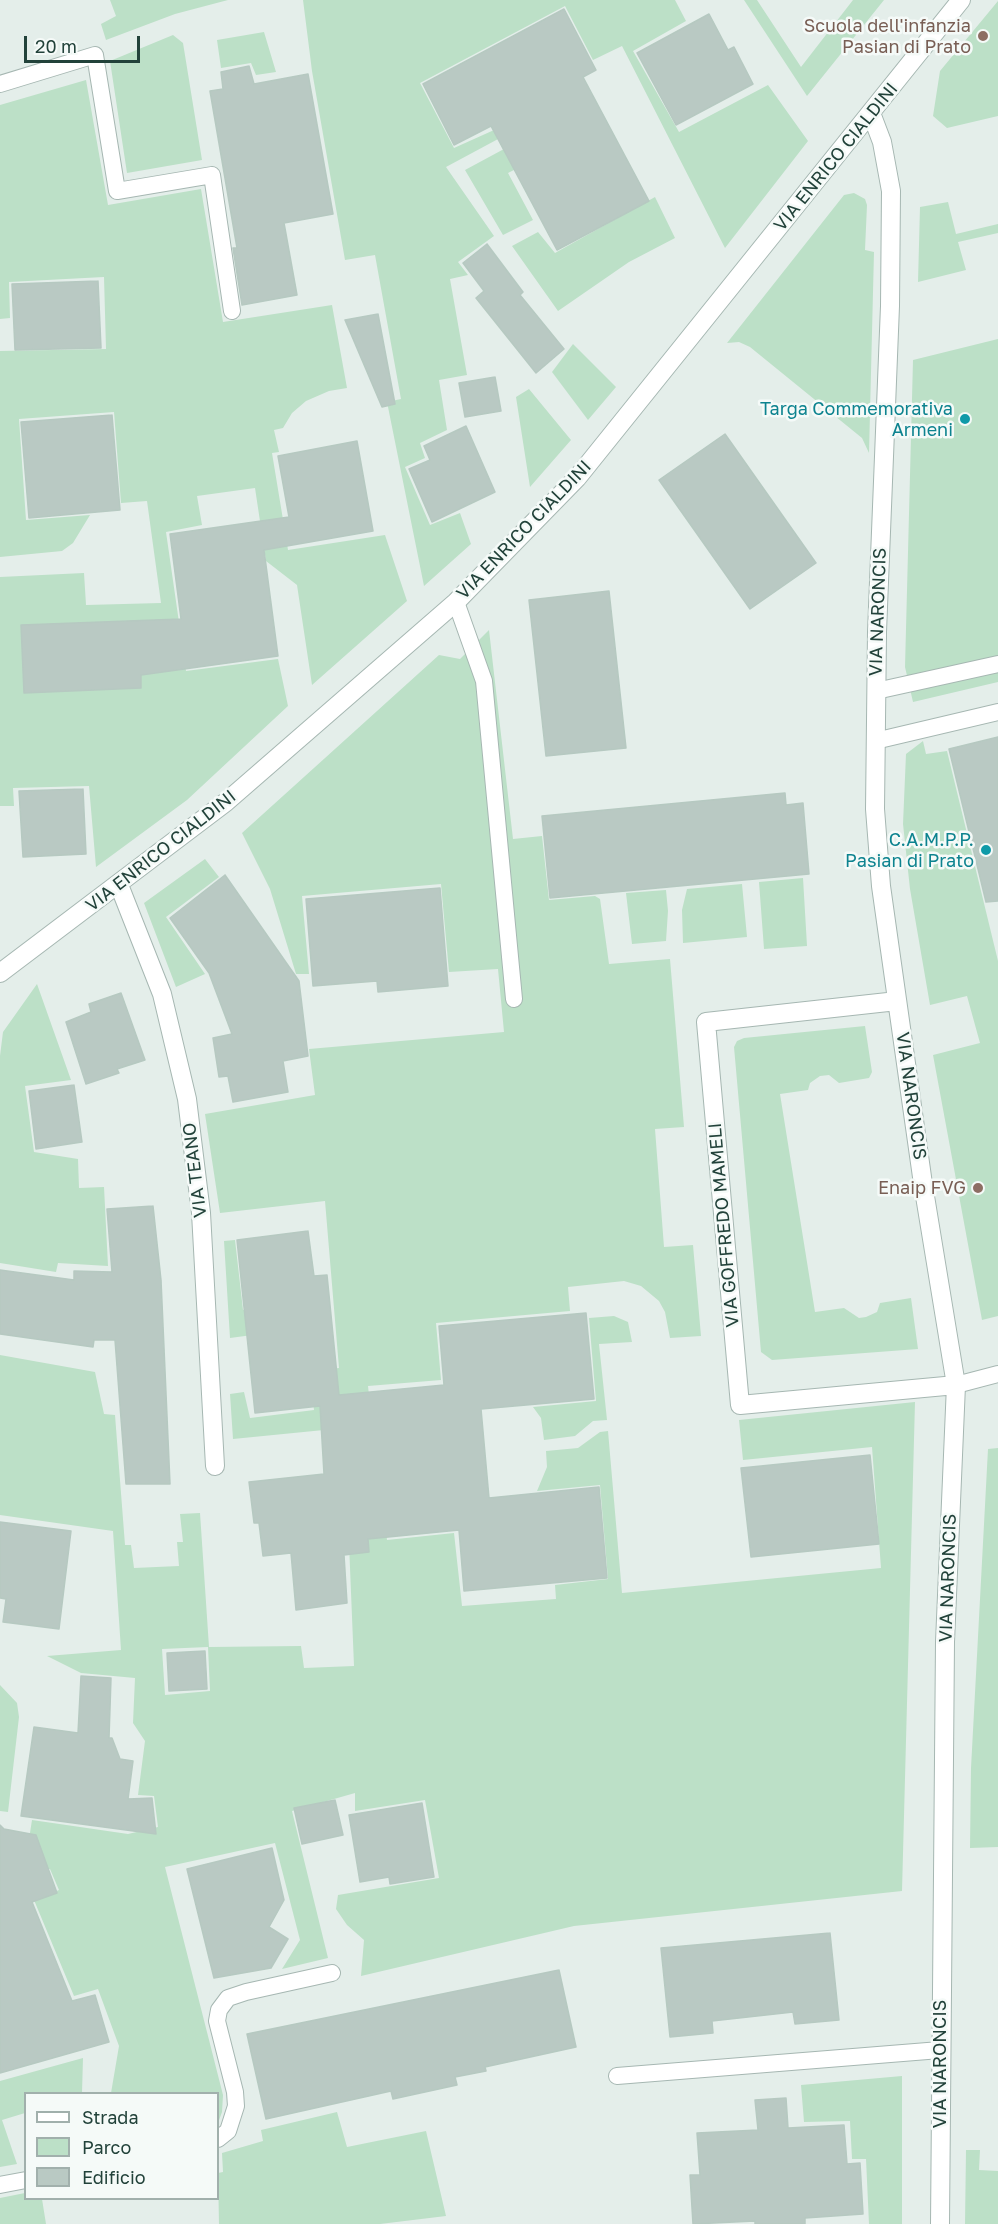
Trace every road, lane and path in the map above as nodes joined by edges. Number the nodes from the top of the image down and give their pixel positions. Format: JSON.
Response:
{"nodes":[{"id":1,"x":961,"y":0,"type":"edge"},
{"id":2,"x":0,"y":84,"type":"edge"},
{"id":3,"x":871,"y":113,"type":"junction"},
{"id":4,"x":232,"y":311,"type":"dead end"},
{"id":5,"x":456,"y":602,"type":"junction"},
{"id":6,"x":998,"y":664,"type":"edge"},
{"id":7,"x":876,"y":691,"type":"junction"},
{"id":8,"x":998,"y":712,"type":"edge"},
{"id":9,"x":875,"y":741,"type":"junction"},
{"id":10,"x":119,"y":885,"type":"junction"},
{"id":11,"x":0,"y":973,"type":"edge"},
{"id":12,"x":514,"y":999,"type":"dead end"},
{"id":13,"x":897,"y":1001,"type":"junction"},
{"id":14,"x":998,"y":1374,"type":"edge"},
{"id":15,"x":956,"y":1385,"type":"junction"},
{"id":16,"x":215,"y":1466,"type":"dead end"},
{"id":17,"x":332,"y":1973,"type":"dead end"},
{"id":18,"x":940,"y":2050,"type":"junction"},
{"id":19,"x":617,"y":2076,"type":"dead end"},
{"id":20,"x":219,"y":2138,"type":"edge"},
{"id":21,"x":24,"y":2180,"type":"edge"},
{"id":22,"x":0,"y":2185,"type":"edge"},
{"id":23,"x":940,"y":2224,"type":"edge"}],
"edges":[{"from":1,"to":3,"type":"street","name":"VIA ENRICO CIALDINI"},
{"from":2,"to":4,"type":"lane"},
{"from":3,"to":5,"type":"street","name":"VIA ENRICO CIALDINI"},
{"from":3,"to":7,"type":"street","name":"VIA NARONCIS"},
{"from":5,"to":10,"type":"street","name":"VIA ENRICO CIALDINI"},
{"from":5,"to":12,"type":"lane"},
{"from":6,"to":7,"type":"lane"},
{"from":7,"to":9,"type":"street","name":"VIA NARONCIS"},
{"from":8,"to":9,"type":"lane"},
{"from":9,"to":13,"type":"street","name":"VIA NARONCIS"},
{"from":10,"to":11,"type":"street","name":"VIA ENRICO CIALDINI"},
{"from":10,"to":16,"type":"street","name":"VIA TEANO"},
{"from":13,"to":15,"type":"street","name":"VIA NARONCIS"},
{"from":13,"to":15,"type":"street","name":"VIA GOFFREDO MAMELI"},
{"from":14,"to":15,"type":"lane"},
{"from":15,"to":18,"type":"street","name":"VIA NARONCIS"},
{"from":17,"to":20,"type":"lane"},
{"from":18,"to":19,"type":"lane"},
{"from":18,"to":23,"type":"street","name":"VIA NARONCIS"},
{"from":21,"to":22,"type":"lane"}]}
